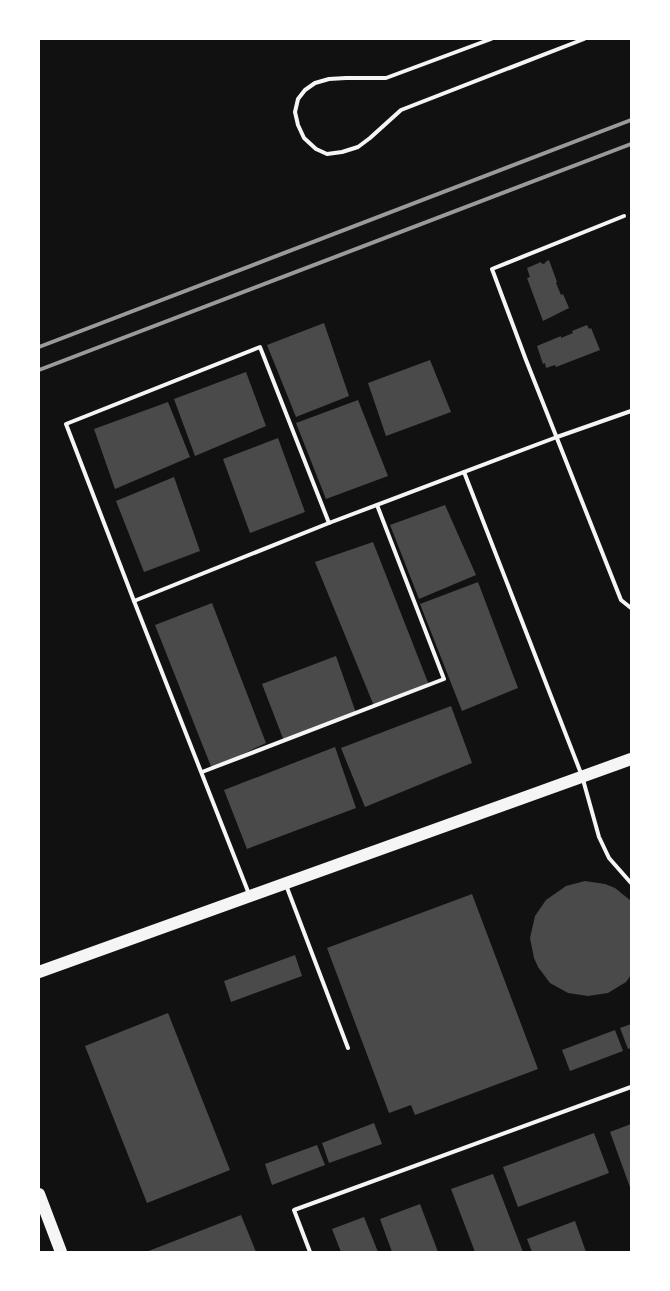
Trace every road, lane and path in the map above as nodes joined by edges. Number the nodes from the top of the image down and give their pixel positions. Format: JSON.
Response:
{"nodes":[{"id":1,"x":491,"y":39,"type":"edge"},
{"id":2,"x":584,"y":39,"type":"edge"},
{"id":3,"x":624,"y":216,"type":"dead end"},
{"id":4,"x":631,"y":411,"type":"edge"},
{"id":5,"x":557,"y":437,"type":"junction"},
{"id":6,"x":464,"y":472,"type":"junction"},
{"id":7,"x":377,"y":504,"type":"junction"},
{"id":8,"x":329,"y":523,"type":"junction"},
{"id":9,"x":134,"y":601,"type":"junction"},
{"id":10,"x":631,"y":608,"type":"edge"},
{"id":11,"x":631,"y":759,"type":"edge"},
{"id":12,"x":202,"y":772,"type":"junction"},
{"id":13,"x":582,"y":776,"type":"junction"},
{"id":14,"x":285,"y":883,"type":"junction"},
{"id":15,"x":631,"y":883,"type":"edge"},
{"id":16,"x":250,"y":896,"type":"junction"},
{"id":17,"x":39,"y":972,"type":"edge"},
{"id":18,"x":348,"y":1048,"type":"dead end"},
{"id":19,"x":631,"y":1086,"type":"edge"},
{"id":20,"x":39,"y":1194,"type":"edge"},
{"id":21,"x":61,"y":1252,"type":"edge"},
{"id":22,"x":310,"y":1252,"type":"edge"}],
"edges":[{"from":1,"to":2,"type":"lane"},
{"from":3,"to":5,"type":"lane"},
{"from":4,"to":5,"type":"lane"},
{"from":5,"to":6,"type":"lane"},
{"from":5,"to":10,"type":"lane"},
{"from":6,"to":7,"type":"lane"},
{"from":6,"to":13,"type":"lane"},
{"from":7,"to":8,"type":"lane"},
{"from":7,"to":12,"type":"lane"},
{"from":8,"to":9,"type":"lane"},
{"from":8,"to":9,"type":"lane"},
{"from":9,"to":12,"type":"lane"},
{"from":11,"to":13,"type":"main road"},
{"from":12,"to":16,"type":"lane"},
{"from":13,"to":14,"type":"main road"},
{"from":13,"to":15,"type":"lane"},
{"from":14,"to":16,"type":"main road"},
{"from":14,"to":18,"type":"lane"},
{"from":16,"to":17,"type":"main road"},
{"from":19,"to":22,"type":"lane"},
{"from":20,"to":21,"type":"main road"}]}
